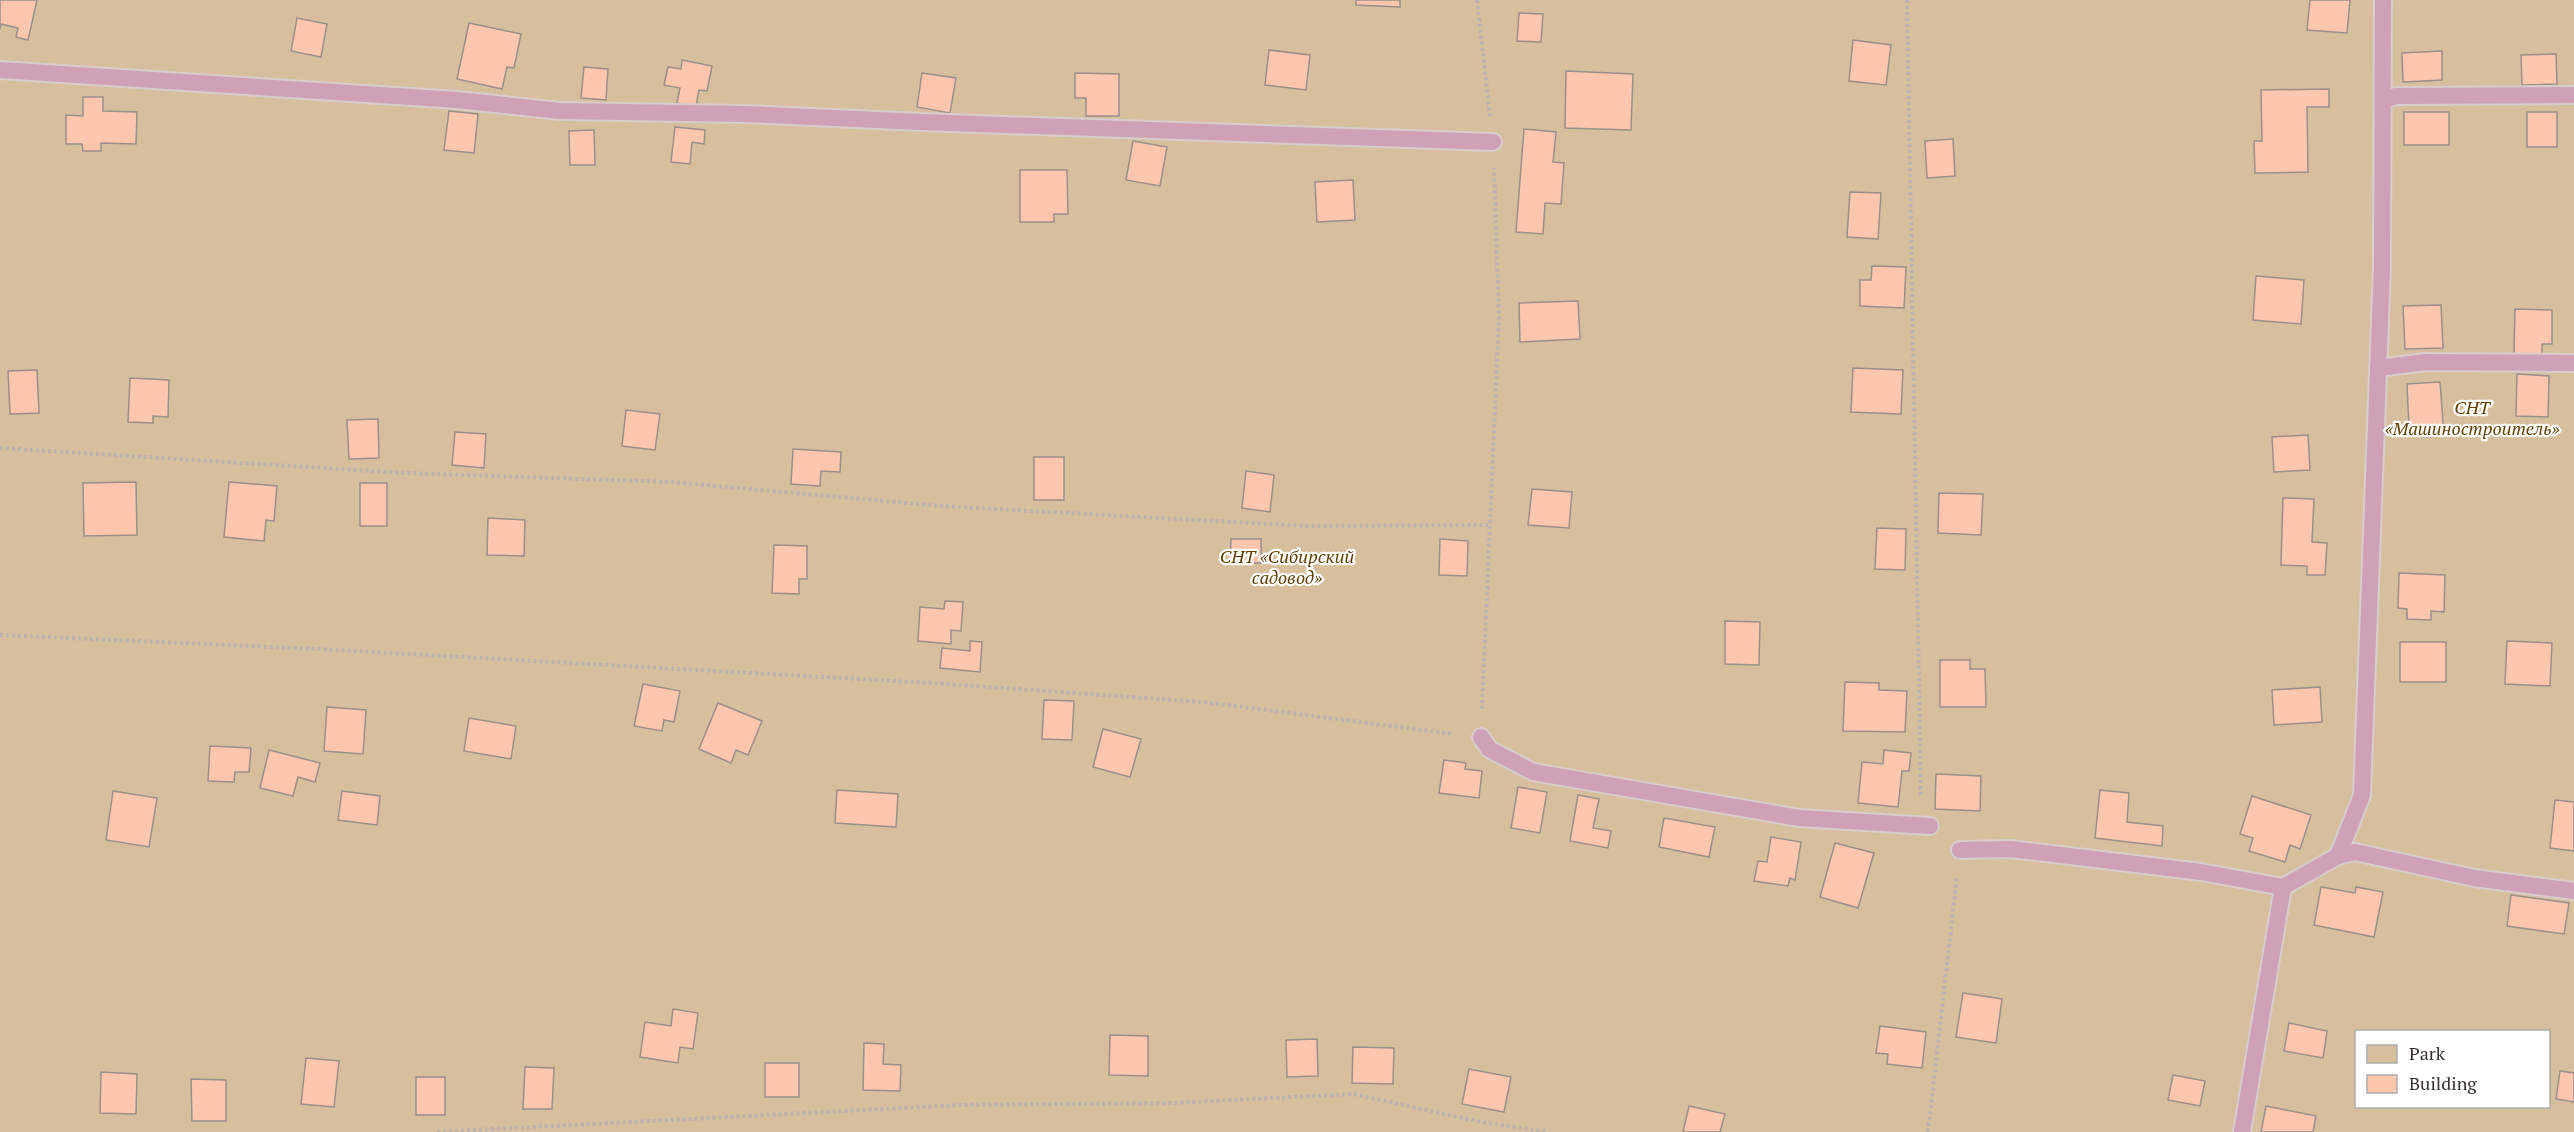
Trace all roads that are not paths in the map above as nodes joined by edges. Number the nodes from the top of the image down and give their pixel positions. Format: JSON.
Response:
{"nodes":[{"id":1,"x":2384,"y":0,"type":"edge"},
{"id":2,"x":0,"y":70,"type":"edge"},
{"id":3,"x":2574,"y":95,"type":"edge"},
{"id":4,"x":2383,"y":100,"type":"junction"},
{"id":5,"x":1493,"y":142,"type":"road end"},
{"id":6,"x":2574,"y":363,"type":"edge"},
{"id":7,"x":2379,"y":368,"type":"junction"},
{"id":8,"x":1480,"y":737,"type":"road end"},
{"id":9,"x":1930,"y":826,"type":"road end"},
{"id":10,"x":1960,"y":850,"type":"road end"},
{"id":11,"x":2338,"y":856,"type":"junction"},
{"id":12,"x":2283,"y":887,"type":"junction"},
{"id":13,"x":2574,"y":891,"type":"edge"},
{"id":14,"x":2242,"y":1132,"type":"edge"}],
"edges":[{"from":1,"to":4,"type":"lane"},
{"from":2,"to":5,"type":"lane"},
{"from":3,"to":4,"type":"lane"},
{"from":4,"to":7,"type":"lane"},
{"from":6,"to":7,"type":"lane"},
{"from":7,"to":11,"type":"lane"},
{"from":8,"to":9,"type":"lane"},
{"from":10,"to":12,"type":"lane"},
{"from":11,"to":12,"type":"lane"},
{"from":11,"to":13,"type":"lane"},
{"from":12,"to":14,"type":"lane"}]}
